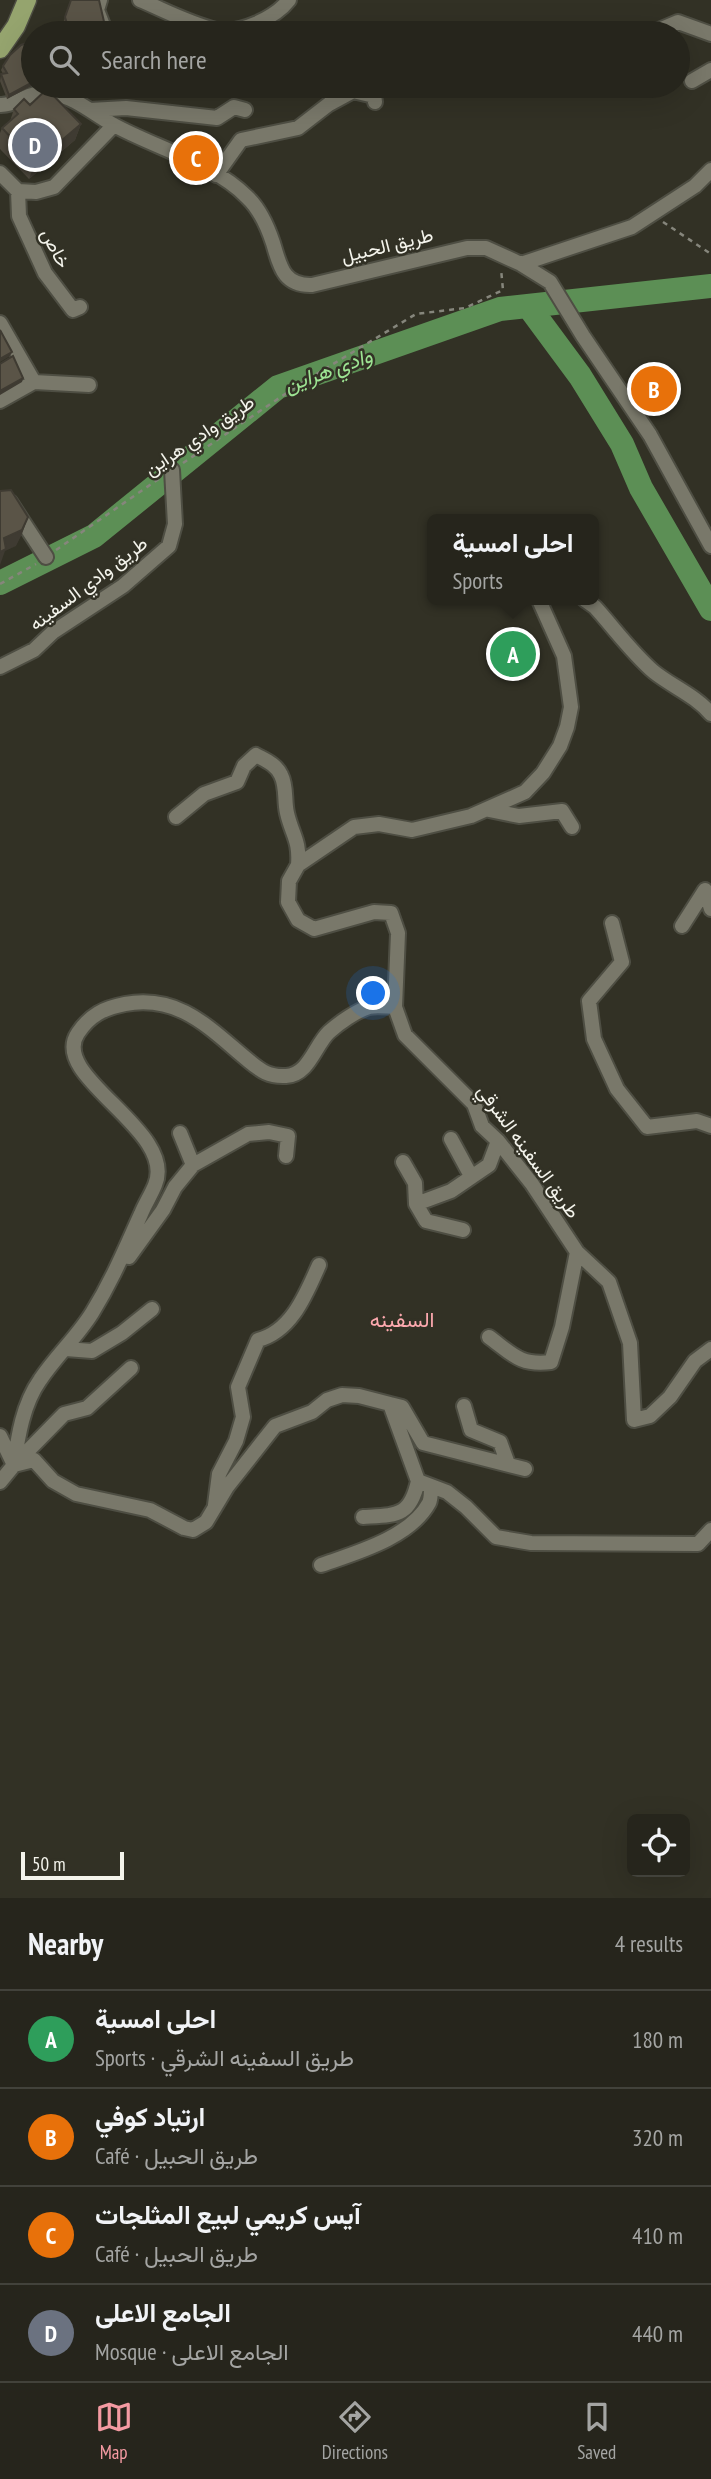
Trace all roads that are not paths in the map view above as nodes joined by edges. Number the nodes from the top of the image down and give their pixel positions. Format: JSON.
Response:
{"nodes":[{"id":1,"x":27,"y":0,"type":"edge"},
{"id":2,"x":100,"y":0,"type":"edge"},
{"id":3,"x":140,"y":0,"type":"edge"},
{"id":4,"x":289,"y":0,"type":"edge"},
{"id":5,"x":101,"y":21,"type":"edge"},
{"id":6,"x":195,"y":21,"type":"edge"},
{"id":7,"x":261,"y":21,"type":"edge"},
{"id":8,"x":690,"y":26,"type":"edge"},
{"id":9,"x":711,"y":34,"type":"edge"},
{"id":10,"x":2,"y":42,"type":"edge"},
{"id":11,"x":711,"y":70,"type":"edge"},
{"id":12,"x":692,"y":81,"type":"dead end"},
{"id":13,"x":21,"y":98,"type":"edge"},
{"id":14,"x":72,"y":98,"type":"edge"},
{"id":15,"x":340,"y":98,"type":"edge"},
{"id":16,"x":374,"y":98,"type":"edge"},
{"id":17,"x":375,"y":102,"type":"dead end"},
{"id":18,"x":0,"y":105,"type":"edge"},
{"id":19,"x":89,"y":110,"type":"junction"},
{"id":20,"x":245,"y":110,"type":"dead end"},
{"id":21,"x":114,"y":125,"type":"junction"},
{"id":22,"x":711,"y":170,"type":"edge"},
{"id":23,"x":0,"y":173,"type":"edge"},
{"id":24,"x":216,"y":175,"type":"junction"},
{"id":25,"x":18,"y":191,"type":"junction"},
{"id":26,"x":521,"y":264,"type":"junction"},
{"id":27,"x":80,"y":307,"type":"dead end"},
{"id":28,"x":0,"y":323,"type":"edge"},
{"id":29,"x":34,"y":382,"type":"junction"},
{"id":30,"x":89,"y":384,"type":"dead end"},
{"id":31,"x":0,"y":401,"type":"edge"},
{"id":32,"x":172,"y":470,"type":"road end"},
{"id":33,"x":0,"y":501,"type":"edge"},
{"id":34,"x":711,"y":547,"type":"edge"},
{"id":35,"x":46,"y":557,"type":"road end"},
{"id":36,"x":541,"y":605,"type":"edge"},
{"id":37,"x":592,"y":605,"type":"edge"},
{"id":38,"x":0,"y":667,"type":"edge"},
{"id":39,"x":711,"y":714,"type":"edge"},
{"id":40,"x":487,"y":810,"type":"junction"},
{"id":41,"x":176,"y":817,"type":"dead end"},
{"id":42,"x":572,"y":827,"type":"dead end"},
{"id":43,"x":298,"y":865,"type":"junction"},
{"id":44,"x":711,"y":909,"type":"edge"},
{"id":45,"x":612,"y":923,"type":"dead end"},
{"id":46,"x":682,"y":926,"type":"dead end"},
{"id":47,"x":396,"y":1007,"type":"junction"},
{"id":48,"x":711,"y":1126,"type":"edge"},
{"id":49,"x":180,"y":1133,"type":"dead end"},
{"id":50,"x":451,"y":1139,"type":"dead end"},
{"id":51,"x":498,"y":1141,"type":"junction"},
{"id":52,"x":286,"y":1156,"type":"dead end"},
{"id":53,"x":403,"y":1162,"type":"dead end"},
{"id":54,"x":193,"y":1165,"type":"junction"},
{"id":55,"x":471,"y":1176,"type":"junction"},
{"id":56,"x":416,"y":1204,"type":"junction"},
{"id":57,"x":463,"y":1230,"type":"dead end"},
{"id":58,"x":578,"y":1252,"type":"junction"},
{"id":59,"x":318,"y":1265,"type":"dead end"},
{"id":60,"x":115,"y":1275,"type":"junction"},
{"id":61,"x":152,"y":1309,"type":"dead end"},
{"id":62,"x":489,"y":1337,"type":"dead end"},
{"id":63,"x":66,"y":1349,"type":"junction"},
{"id":64,"x":711,"y":1349,"type":"edge"},
{"id":65,"x":131,"y":1368,"type":"dead end"},
{"id":66,"x":390,"y":1404,"type":"junction"},
{"id":67,"x":464,"y":1406,"type":"dead end"},
{"id":68,"x":0,"y":1436,"type":"edge"},
{"id":69,"x":508,"y":1464,"type":"junction"},
{"id":70,"x":14,"y":1465,"type":"junction"},
{"id":71,"x":525,"y":1469,"type":"dead end"},
{"id":72,"x":0,"y":1482,"type":"edge"},
{"id":73,"x":424,"y":1484,"type":"junction"},
{"id":74,"x":215,"y":1510,"type":"junction"},
{"id":75,"x":363,"y":1517,"type":"dead end"},
{"id":76,"x":711,"y":1530,"type":"edge"},
{"id":77,"x":321,"y":1565,"type":"dead end"}],
"edges":[{"from":1,"to":10,"type":"main road"},
{"from":2,"to":5,"type":"street"},
{"from":3,"to":6,"type":"street"},
{"from":4,"to":7,"type":"street"},
{"from":8,"to":9,"type":"street"},
{"from":11,"to":12,"type":"street"},
{"from":13,"to":18,"type":"street"},
{"from":14,"to":19,"type":"street","name":"طريق الحبيل"},
{"from":15,"to":24,"type":"street"},
{"from":16,"to":17,"type":"street"},
{"from":19,"to":20,"type":"street"},
{"from":19,"to":21,"type":"street","name":"طريق الحبيل"},
{"from":21,"to":24,"type":"street","name":"طريق الحبيل"},
{"from":21,"to":25,"type":"street"},
{"from":22,"to":26,"type":"street"},
{"from":23,"to":25,"type":"street"},
{"from":24,"to":26,"type":"street","name":"طريق الحبيل"},
{"from":25,"to":27,"type":"street","name":"خاص"},
{"from":26,"to":34,"type":"street","name":"طريق الحبيل"},
{"from":28,"to":29,"type":"street"},
{"from":29,"to":30,"type":"street"},
{"from":29,"to":31,"type":"street"},
{"from":32,"to":38,"type":"street","name":"طريق وادي السفينه"},
{"from":33,"to":35,"type":"street"},
{"from":36,"to":40,"type":"street"},
{"from":37,"to":39,"type":"street"},
{"from":40,"to":42,"type":"street"},
{"from":40,"to":43,"type":"street"},
{"from":41,"to":43,"type":"street"},
{"from":43,"to":47,"type":"street","name":"طريق السفينه الشرقي"},
{"from":44,"to":46,"type":"street"},
{"from":45,"to":48,"type":"street"},
{"from":47,"to":51,"type":"street","name":"طريق السفينه الشرقي"},
{"from":47,"to":60,"type":"street"},
{"from":49,"to":54,"type":"street"},
{"from":50,"to":55,"type":"street"},
{"from":51,"to":55,"type":"street"},
{"from":51,"to":58,"type":"street","name":"طريق السفينه الشرقي"},
{"from":52,"to":54,"type":"street"},
{"from":53,"to":56,"type":"street"},
{"from":54,"to":60,"type":"street"},
{"from":55,"to":56,"type":"street"},
{"from":56,"to":57,"type":"street"},
{"from":58,"to":62,"type":"street"},
{"from":58,"to":64,"type":"street","name":"طريق السفينه الشرقي"},
{"from":59,"to":74,"type":"street"},
{"from":60,"to":63,"type":"street"},
{"from":61,"to":63,"type":"street"},
{"from":63,"to":70,"type":"street"},
{"from":65,"to":70,"type":"street"},
{"from":66,"to":69,"type":"street"},
{"from":66,"to":73,"type":"street"},
{"from":66,"to":74,"type":"street"},
{"from":67,"to":69,"type":"street"},
{"from":68,"to":70,"type":"street"},
{"from":69,"to":71,"type":"street"},
{"from":70,"to":72,"type":"street"},
{"from":70,"to":74,"type":"street"},
{"from":73,"to":75,"type":"street"},
{"from":73,"to":76,"type":"street"},
{"from":73,"to":77,"type":"street"}]}
